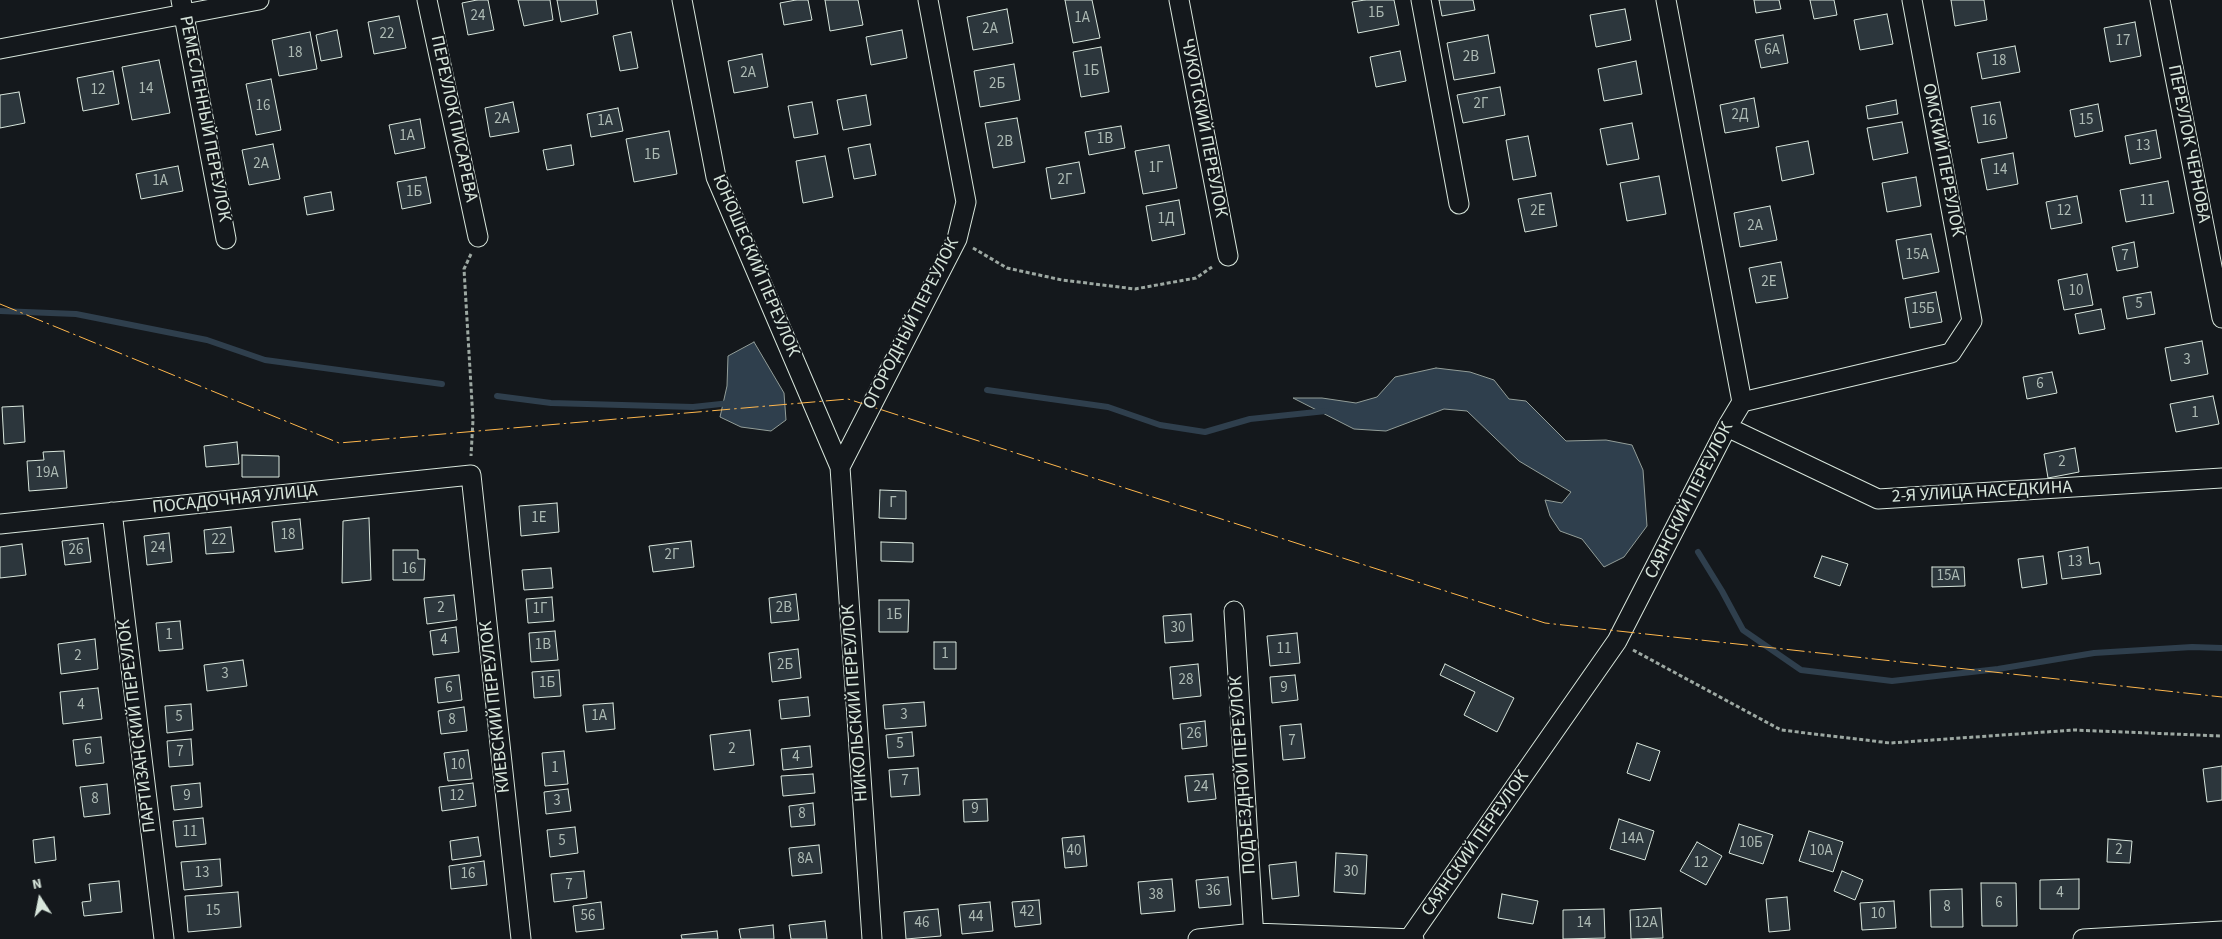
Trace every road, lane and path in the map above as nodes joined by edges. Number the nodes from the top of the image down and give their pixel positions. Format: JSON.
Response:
{"nodes":[{"id":1,"x":260,"y":0,"type":"edge"},
{"id":2,"x":427,"y":0,"type":"edge"},
{"id":3,"x":682,"y":0,"type":"edge"},
{"id":4,"x":928,"y":0,"type":"edge"},
{"id":5,"x":1178,"y":0,"type":"edge"},
{"id":6,"x":1421,"y":0,"type":"edge"},
{"id":7,"x":1666,"y":0,"type":"edge"},
{"id":8,"x":1912,"y":0,"type":"edge"},
{"id":9,"x":2160,"y":0,"type":"edge"},
{"id":10,"x":183,"y":7,"type":"edge"},
{"id":11,"x":0,"y":49,"type":"edge"},
{"id":12,"x":1459,"y":204,"type":"dead end"},
{"id":13,"x":478,"y":237,"type":"joint"},
{"id":14,"x":226,"y":238,"type":"dead end"},
{"id":15,"x":957,"y":239,"type":"junction"},
{"id":16,"x":1228,"y":256,"type":"joint"},
{"id":17,"x":2222,"y":318,"type":"edge"},
{"id":18,"x":1742,"y":402,"type":"junction"},
{"id":19,"x":1727,"y":426,"type":"junction"},
{"id":20,"x":840,"y":467,"type":"junction"},
{"id":21,"x":471,"y":475,"type":"junction"},
{"id":22,"x":2222,"y":478,"type":"edge"},
{"id":23,"x":112,"y":512,"type":"junction"},
{"id":24,"x":0,"y":524,"type":"edge"},
{"id":25,"x":1234,"y":611,"type":"dead end"},
{"id":26,"x":1617,"y":642,"type":"junction"},
{"id":27,"x":2222,"y":736,"type":"edge"},
{"id":28,"x":2222,"y":932,"type":"edge"},
{"id":29,"x":1254,"y":936,"type":"edge"},
{"id":30,"x":164,"y":939,"type":"edge"},
{"id":31,"x":521,"y":939,"type":"edge"},
{"id":32,"x":872,"y":939,"type":"edge"},
{"id":33,"x":1198,"y":939,"type":"edge"},
{"id":34,"x":1410,"y":939,"type":"edge"},
{"id":35,"x":1414,"y":939,"type":"edge"},
{"id":36,"x":2084,"y":939,"type":"edge"}],
"edges":[{"from":1,"to":10,"type":"street"},
{"from":2,"to":13,"type":"street","name":"ПЕРЕУЛОК ПИСАРЕВА"},
{"from":3,"to":20,"type":"street","name":"ЮНОШЕСКИЙ ПЕРЕУЛОК"},
{"from":4,"to":15,"type":"street","name":"ОГОРОДНЫЙ ПЕРЕУЛОК"},
{"from":5,"to":16,"type":"street","name":"ЧУКОТСКИЙ ПЕРЕУЛОК"},
{"from":6,"to":12,"type":"street"},
{"from":7,"to":18,"type":"street","name":"САЯНСКИЙ ПЕРЕУЛОК"},
{"from":8,"to":18,"type":"street","name":"ОМСКИЙ ПЕРЕУЛОК"},
{"from":9,"to":17,"type":"street","name":"ПЕРЕУЛОК ЧЕРНОВА"},
{"from":10,"to":11,"type":"street"},
{"from":10,"to":14,"type":"street","name":"РЕМЕСЛЕННЫЙ ПЕРЕУЛОК"},
{"from":13,"to":21,"type":"path"},
{"from":15,"to":16,"type":"path"},
{"from":15,"to":20,"type":"street","name":"ОГОРОДНЫЙ ПЕРЕУЛОК"},
{"from":18,"to":19,"type":"street","name":"САЯНСКИЙ ПЕРЕУЛОК"},
{"from":19,"to":22,"type":"street","name":"2-Я УЛИЦА НАСЕДКИНА"},
{"from":19,"to":26,"type":"street","name":"САЯНСКИЙ ПЕРЕУЛОК"},
{"from":20,"to":32,"type":"street","name":"НИКОЛЬСКИЙ ПЕРЕУЛОК"},
{"from":21,"to":23,"type":"street","name":"ПОСАДОЧНАЯ УЛИЦА"},
{"from":21,"to":31,"type":"street","name":"КИЕВСКИЙ ПЕРЕУЛОК"},
{"from":23,"to":24,"type":"street","name":"ПОСАДОЧНАЯ УЛИЦА"},
{"from":23,"to":30,"type":"street","name":"ПАРТИЗАНСКИЙ ПЕРЕУЛОК"},
{"from":25,"to":29,"type":"street","name":"ПОДЪЕЗДНОЙ ПЕРЕУЛОК"},
{"from":26,"to":27,"type":"path"},
{"from":26,"to":34,"type":"street","name":"САЯНСКИЙ ПЕРЕУЛОК"},
{"from":28,"to":36,"type":"street"},
{"from":29,"to":33,"type":"street"},
{"from":29,"to":34,"type":"street"},
{"from":34,"to":35,"type":"street"}]}
